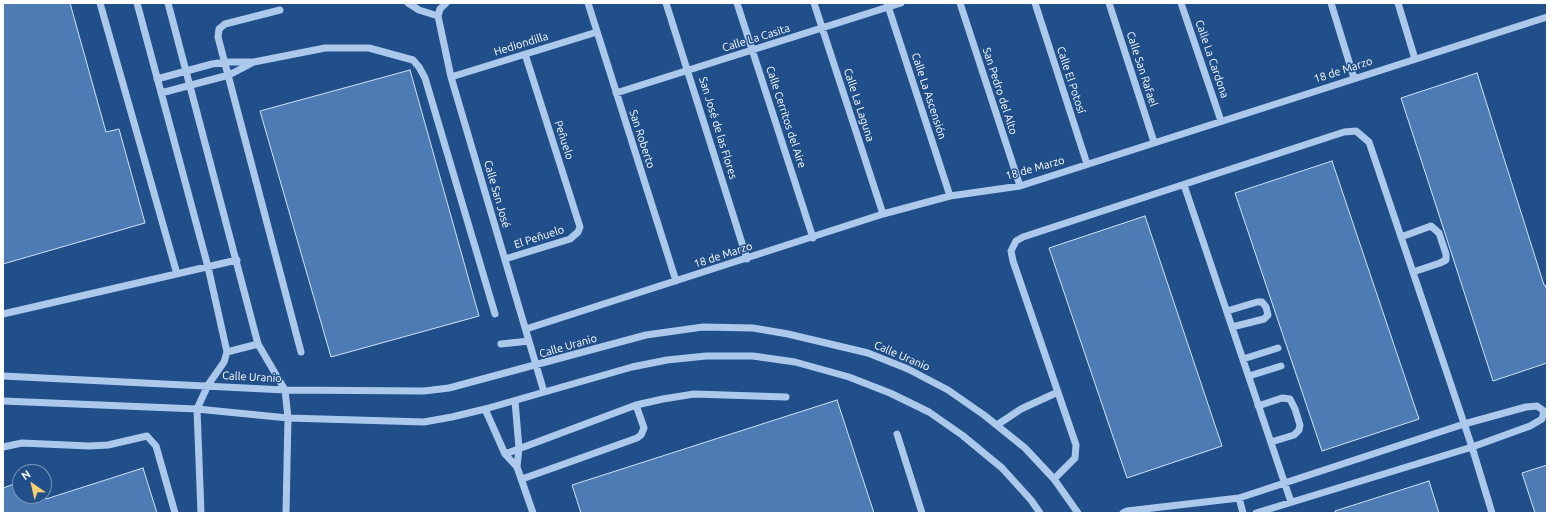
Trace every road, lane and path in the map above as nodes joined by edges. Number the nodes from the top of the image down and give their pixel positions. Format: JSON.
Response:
{"nodes":[{"id":1,"x":100,"y":3,"type":"edge"},
{"id":2,"x":137,"y":3,"type":"edge"},
{"id":3,"x":168,"y":3,"type":"edge"},
{"id":4,"x":408,"y":3,"type":"edge"},
{"id":5,"x":446,"y":3,"type":"edge"},
{"id":6,"x":588,"y":3,"type":"edge"},
{"id":7,"x":666,"y":3,"type":"edge"},
{"id":8,"x":737,"y":3,"type":"edge"},
{"id":9,"x":814,"y":3,"type":"edge"},
{"id":10,"x":902,"y":3,"type":"edge"},
{"id":11,"x":960,"y":3,"type":"edge"},
{"id":12,"x":1035,"y":3,"type":"edge"},
{"id":13,"x":1108,"y":3,"type":"edge"},
{"id":14,"x":1181,"y":3,"type":"edge"},
{"id":15,"x":1331,"y":3,"type":"edge"},
{"id":16,"x":1398,"y":3,"type":"edge"},
{"id":17,"x":888,"y":5,"type":"edge"},
{"id":18,"x":280,"y":10,"type":"dead end"},
{"id":19,"x":438,"y":16,"type":"junction"},
{"id":20,"x":1547,"y":17,"type":"edge"},
{"id":21,"x":822,"y":28,"type":"junction"},
{"id":22,"x":597,"y":32,"type":"junction"},
{"id":23,"x":752,"y":50,"type":"junction"},
{"id":24,"x":525,"y":54,"type":"junction"},
{"id":25,"x":1415,"y":59,"type":"junction"},
{"id":26,"x":226,"y":62,"type":"junction"},
{"id":27,"x":254,"y":62,"type":"junction"},
{"id":28,"x":688,"y":71,"type":"junction"},
{"id":29,"x":187,"y":72,"type":"junction"},
{"id":30,"x":229,"y":75,"type":"junction"},
{"id":31,"x":451,"y":77,"type":"junction"},
{"id":32,"x":1354,"y":78,"type":"junction"},
{"id":33,"x":157,"y":79,"type":"junction"},
{"id":34,"x":191,"y":86,"type":"junction"},
{"id":35,"x":616,"y":92,"type":"junction"},
{"id":36,"x":161,"y":93,"type":"junction"},
{"id":37,"x":1221,"y":121,"type":"junction"},
{"id":38,"x":1154,"y":142,"type":"junction"},
{"id":39,"x":1087,"y":164,"type":"junction"},
{"id":40,"x":1184,"y":184,"type":"junction"},
{"id":41,"x":1020,"y":186,"type":"junction"},
{"id":42,"x":950,"y":196,"type":"junction"},
{"id":43,"x":883,"y":214,"type":"junction"},
{"id":44,"x":578,"y":232,"type":"joint"},
{"id":45,"x":1401,"y":237,"type":"junction"},
{"id":46,"x":813,"y":238,"type":"junction"},
{"id":47,"x":505,"y":259,"type":"junction"},
{"id":48,"x":747,"y":259,"type":"junction"},
{"id":49,"x":237,"y":260,"type":"junction"},
{"id":50,"x":208,"y":267,"type":"junction"},
{"id":51,"x":1413,"y":272,"type":"junction"},
{"id":52,"x":177,"y":274,"type":"junction"},
{"id":53,"x":676,"y":281,"type":"junction"},
{"id":54,"x":1227,"y":312,"type":"junction"},
{"id":55,"x":3,"y":314,"type":"edge"},
{"id":56,"x":495,"y":314,"type":"dead end"},
{"id":57,"x":1232,"y":328,"type":"junction"},
{"id":58,"x":526,"y":329,"type":"junction"},
{"id":59,"x":529,"y":341,"type":"junction"},
{"id":60,"x":258,"y":344,"type":"junction"},
{"id":61,"x":501,"y":344,"type":"dead end"},
{"id":62,"x":1278,"y":348,"type":"dead end"},
{"id":63,"x":227,"y":352,"type":"junction"},
{"id":64,"x":301,"y":352,"type":"dead end"},
{"id":65,"x":1243,"y":360,"type":"junction"},
{"id":66,"x":536,"y":366,"type":"junction"},
{"id":67,"x":1281,"y":366,"type":"dead end"},
{"id":68,"x":3,"y":376,"type":"edge"},
{"id":69,"x":1249,"y":376,"type":"junction"},
{"id":70,"x":208,"y":385,"type":"junction"},
{"id":71,"x":285,"y":390,"type":"junction"},
{"id":72,"x":544,"y":392,"type":"junction"},
{"id":73,"x":1058,"y":392,"type":"junction"},
{"id":74,"x":786,"y":397,"type":"dead end"},
{"id":75,"x":3,"y":401,"type":"edge"},
{"id":76,"x":515,"y":401,"type":"junction"},
{"id":77,"x":636,"y":405,"type":"junction"},
{"id":78,"x":1258,"y":406,"type":"junction"},
{"id":79,"x":197,"y":409,"type":"junction"},
{"id":80,"x":485,"y":409,"type":"junction"},
{"id":81,"x":288,"y":418,"type":"junction"},
{"id":82,"x":1464,"y":424,"type":"junction"},
{"id":83,"x":997,"y":425,"type":"junction"},
{"id":84,"x":897,"y":434,"type":"dead end"},
{"id":85,"x":1271,"y":442,"type":"junction"},
{"id":86,"x":3,"y":447,"type":"edge"},
{"id":87,"x":1472,"y":447,"type":"junction"},
{"id":88,"x":519,"y":448,"type":"junction"},
{"id":89,"x":505,"y":454,"type":"junction"},
{"id":90,"x":517,"y":467,"type":"junction"},
{"id":91,"x":522,"y":479,"type":"junction"},
{"id":92,"x":1054,"y":479,"type":"junction"},
{"id":93,"x":1284,"y":482,"type":"junction"},
{"id":94,"x":1239,"y":498,"type":"junction"},
{"id":95,"x":1291,"y":502,"type":"junction"},
{"id":96,"x":175,"y":513,"type":"edge"},
{"id":97,"x":201,"y":513,"type":"edge"},
{"id":98,"x":286,"y":513,"type":"edge"},
{"id":99,"x":532,"y":513,"type":"edge"},
{"id":100,"x":922,"y":513,"type":"edge"},
{"id":101,"x":1040,"y":513,"type":"edge"},
{"id":102,"x":1078,"y":513,"type":"edge"},
{"id":103,"x":1123,"y":513,"type":"edge"},
{"id":104,"x":1243,"y":513,"type":"edge"},
{"id":105,"x":1256,"y":513,"type":"edge"},
{"id":106,"x":1492,"y":513,"type":"edge"}],
"edges":[{"from":1,"to":52,"type":"street"},
{"from":2,"to":33,"type":"street"},
{"from":3,"to":29,"type":"street"},
{"from":4,"to":19,"type":"street"},
{"from":5,"to":19,"type":"street"},
{"from":6,"to":22,"type":"street","name":"San Roberto"},
{"from":7,"to":28,"type":"street","name":"San José de las Flores"},
{"from":8,"to":23,"type":"street","name":"Calle Cerritos del Aire"},
{"from":9,"to":21,"type":"street","name":"Calle La Laguna"},
{"from":10,"to":17,"type":"street","name":"Calle La Casita"},
{"from":11,"to":41,"type":"street","name":"San Pedro del Alto"},
{"from":12,"to":39,"type":"street","name":"Calle El Potosí"},
{"from":13,"to":38,"type":"street","name":"Calle San Rafael"},
{"from":14,"to":37,"type":"street","name":"Calle La Cardona"},
{"from":15,"to":32,"type":"street"},
{"from":16,"to":25,"type":"street"},
{"from":17,"to":21,"type":"street","name":"Calle La Casita"},
{"from":17,"to":42,"type":"street","name":"Calle La Ascensión"},
{"from":18,"to":26,"type":"street"},
{"from":19,"to":31,"type":"street","name":"Calle San José"},
{"from":20,"to":25,"type":"street","name":"18 de Marzo"},
{"from":21,"to":23,"type":"street","name":"Calle La Casita"},
{"from":21,"to":43,"type":"street","name":"Calle La Laguna"},
{"from":22,"to":24,"type":"street","name":"Hediondilla"},
{"from":22,"to":35,"type":"street","name":"San Roberto"},
{"from":23,"to":28,"type":"street","name":"Calle La Casita"},
{"from":23,"to":46,"type":"street","name":"Calle Cerritos del Aire"},
{"from":24,"to":31,"type":"street","name":"Hediondilla"},
{"from":24,"to":44,"type":"street","name":"Peñuelo"},
{"from":25,"to":32,"type":"street","name":"18 de Marzo"},
{"from":26,"to":27,"type":"street"},
{"from":26,"to":29,"type":"street"},
{"from":26,"to":30,"type":"street"},
{"from":27,"to":30,"type":"street"},
{"from":27,"to":56,"type":"street"},
{"from":28,"to":35,"type":"street","name":"Calle La Casita"},
{"from":28,"to":48,"type":"street","name":"San José de las Flores"},
{"from":29,"to":33,"type":"street"},
{"from":29,"to":34,"type":"street"},
{"from":30,"to":34,"type":"street"},
{"from":30,"to":64,"type":"street"},
{"from":31,"to":47,"type":"street","name":"Calle San José"},
{"from":32,"to":37,"type":"street","name":"18 de Marzo"},
{"from":33,"to":36,"type":"street"},
{"from":34,"to":36,"type":"street"},
{"from":34,"to":49,"type":"street"},
{"from":35,"to":53,"type":"street","name":"San Roberto"},
{"from":36,"to":50,"type":"street"},
{"from":37,"to":38,"type":"street","name":"18 de Marzo"},
{"from":38,"to":39,"type":"street","name":"18 de Marzo"},
{"from":39,"to":41,"type":"street","name":"18 de Marzo"},
{"from":40,"to":45,"type":"street"},
{"from":40,"to":54,"type":"street"},
{"from":40,"to":73,"type":"street"},
{"from":41,"to":42,"type":"street","name":"18 de Marzo"},
{"from":42,"to":43,"type":"street","name":"18 de Marzo"},
{"from":43,"to":46,"type":"street","name":"18 de Marzo"},
{"from":44,"to":47,"type":"street","name":"El Peñuelo"},
{"from":45,"to":51,"type":"street"},
{"from":45,"to":51,"type":"street"},
{"from":46,"to":48,"type":"street","name":"18 de Marzo"},
{"from":47,"to":58,"type":"street","name":"Calle San José"},
{"from":48,"to":53,"type":"street","name":"18 de Marzo"},
{"from":49,"to":50,"type":"street"},
{"from":49,"to":60,"type":"street"},
{"from":50,"to":52,"type":"street"},
{"from":50,"to":63,"type":"street"},
{"from":51,"to":82,"type":"street"},
{"from":52,"to":55,"type":"street"},
{"from":53,"to":58,"type":"street","name":"18 de Marzo"},
{"from":54,"to":57,"type":"street"},
{"from":54,"to":57,"type":"street"},
{"from":57,"to":65,"type":"street"},
{"from":58,"to":59,"type":"street","name":"Calle San José"},
{"from":59,"to":61,"type":"street"},
{"from":59,"to":66,"type":"street","name":"Calle San José"},
{"from":60,"to":63,"type":"street"},
{"from":60,"to":71,"type":"street"},
{"from":62,"to":65,"type":"street"},
{"from":63,"to":70,"type":"street"},
{"from":65,"to":69,"type":"street"},
{"from":66,"to":71,"type":"street","name":"Calle Uranio"},
{"from":66,"to":72,"type":"street","name":"Calle San José"},
{"from":66,"to":83,"type":"street","name":"Calle Uranio"},
{"from":67,"to":69,"type":"street"},
{"from":68,"to":70,"type":"street","name":"Calle Uranio"},
{"from":69,"to":78,"type":"street"},
{"from":70,"to":71,"type":"street","name":"Calle Uranio"},
{"from":70,"to":79,"type":"street"},
{"from":71,"to":81,"type":"street"},
{"from":72,"to":76,"type":"street"},
{"from":72,"to":101,"type":"street"},
{"from":73,"to":83,"type":"street"},
{"from":73,"to":92,"type":"street"},
{"from":74,"to":77,"type":"street"},
{"from":75,"to":79,"type":"street"},
{"from":76,"to":80,"type":"street"},
{"from":76,"to":88,"type":"street"},
{"from":77,"to":88,"type":"street"},
{"from":77,"to":91,"type":"street"},
{"from":78,"to":85,"type":"street"},
{"from":78,"to":85,"type":"street"},
{"from":79,"to":81,"type":"street"},
{"from":79,"to":97,"type":"street"},
{"from":80,"to":81,"type":"street"},
{"from":80,"to":89,"type":"street"},
{"from":81,"to":98,"type":"street"},
{"from":82,"to":87,"type":"street"},
{"from":82,"to":87,"type":"street"},
{"from":82,"to":93,"type":"street"},
{"from":83,"to":92,"type":"street","name":"Calle Uranio"},
{"from":84,"to":100,"type":"street"},
{"from":85,"to":93,"type":"street"},
{"from":86,"to":96,"type":"street"},
{"from":87,"to":95,"type":"street"},
{"from":87,"to":106,"type":"street"},
{"from":88,"to":89,"type":"street"},
{"from":88,"to":90,"type":"street"},
{"from":89,"to":90,"type":"street"},
{"from":90,"to":91,"type":"street"},
{"from":91,"to":99,"type":"street"},
{"from":92,"to":102,"type":"street","name":"Calle Uranio"},
{"from":93,"to":94,"type":"street"},
{"from":93,"to":95,"type":"street"},
{"from":94,"to":103,"type":"street"},
{"from":94,"to":104,"type":"street"},
{"from":95,"to":105,"type":"street"}]}
